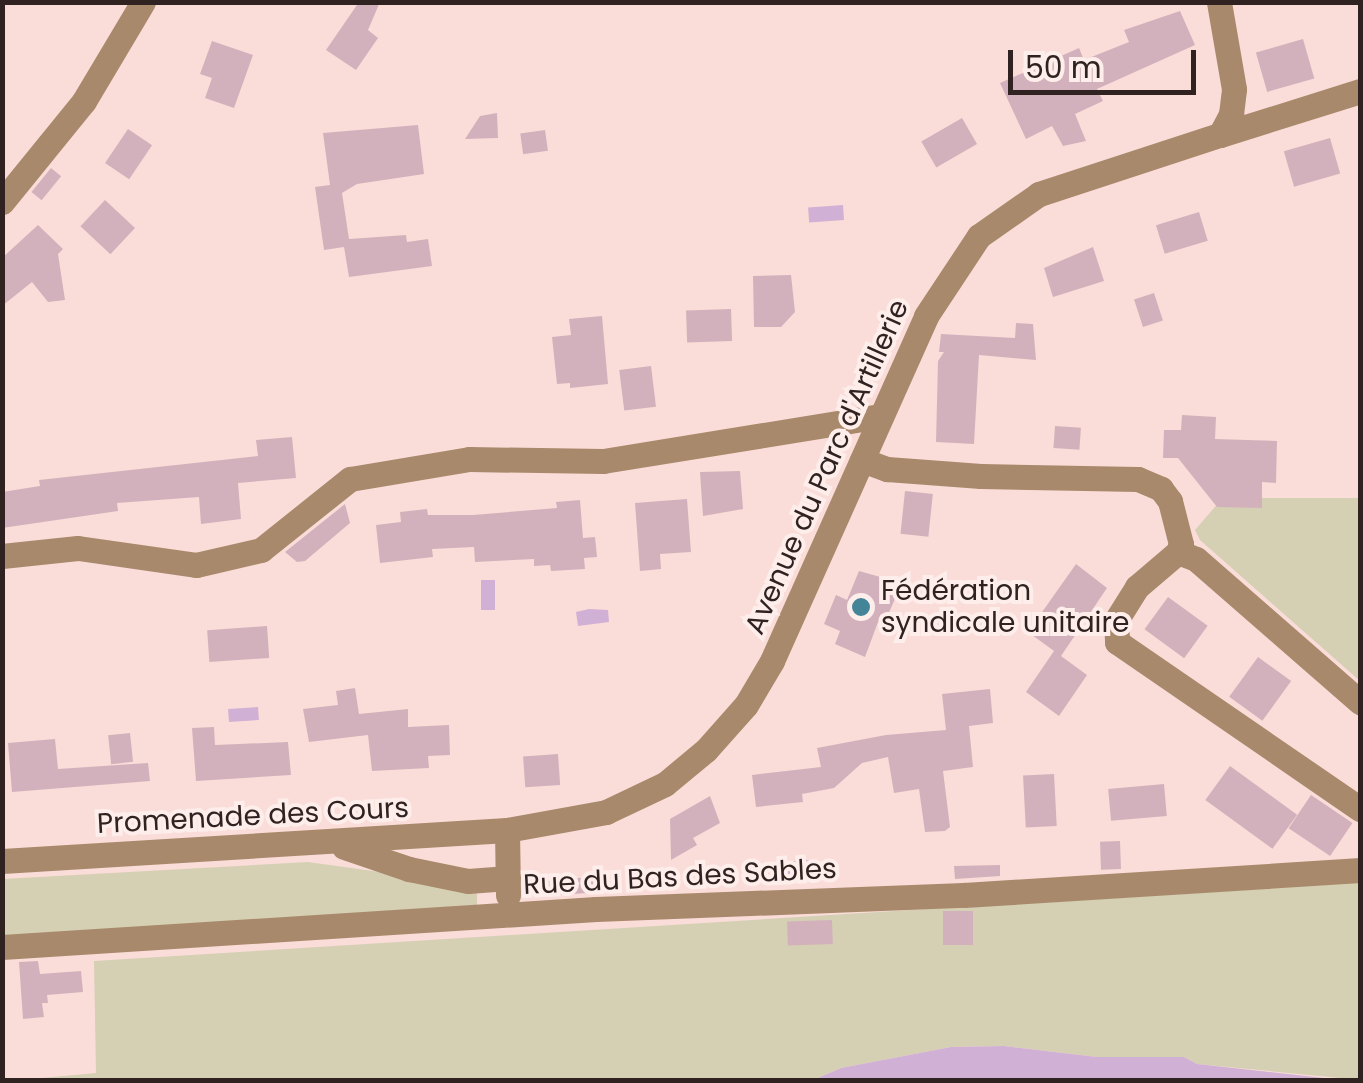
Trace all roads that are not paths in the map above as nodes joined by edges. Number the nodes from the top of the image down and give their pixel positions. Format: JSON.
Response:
{"nodes":[{"id":1,"x":144,"y":2,"type":"edge"},
{"id":2,"x":1219,"y":2,"type":"edge"},
{"id":3,"x":1360,"y":91,"type":"edge"},
{"id":4,"x":1220,"y":135,"type":"junction"},
{"id":5,"x":2,"y":202,"type":"edge"},
{"id":6,"x":881,"y":416,"type":"junction"},
{"id":7,"x":862,"y":460,"type":"junction"},
{"id":8,"x":1178,"y":552,"type":"junction"},
{"id":9,"x":2,"y":556,"type":"edge"},
{"id":10,"x":1360,"y":702,"type":"edge"},
{"id":11,"x":1360,"y":808,"type":"edge"},
{"id":12,"x":507,"y":830,"type":"junction"},
{"id":13,"x":330,"y":842,"type":"junction"},
{"id":14,"x":2,"y":861,"type":"edge"},
{"id":15,"x":1360,"y":870,"type":"edge"},
{"id":16,"x":508,"y":878,"type":"junction"},
{"id":17,"x":508,"y":915,"type":"junction"},
{"id":18,"x":2,"y":948,"type":"edge"}],
"edges":[{"from":1,"to":5,"type":"street"},
{"from":2,"to":4,"type":"street"},
{"from":3,"to":4,"type":"street","name":"Avenue du Parc d'Artillerie"},
{"from":4,"to":6,"type":"street","name":"Avenue du Parc d'Artillerie"},
{"from":6,"to":7,"type":"street","name":"Avenue du Parc d'Artillerie"},
{"from":6,"to":9,"type":"street"},
{"from":7,"to":8,"type":"street"},
{"from":7,"to":12,"type":"street","name":"Avenue du Parc d'Artillerie"},
{"from":8,"to":10,"type":"street"},
{"from":8,"to":11,"type":"street"},
{"from":12,"to":13,"type":"street","name":"Promenade des Cours"},
{"from":12,"to":16,"type":"street"},
{"from":13,"to":14,"type":"street","name":"Promenade des Cours"},
{"from":13,"to":16,"type":"street"},
{"from":15,"to":17,"type":"street","name":"Rue du Bas des Sables"},
{"from":16,"to":17,"type":"street"},
{"from":17,"to":18,"type":"street","name":"Rue du Bas des Sables"}]}
